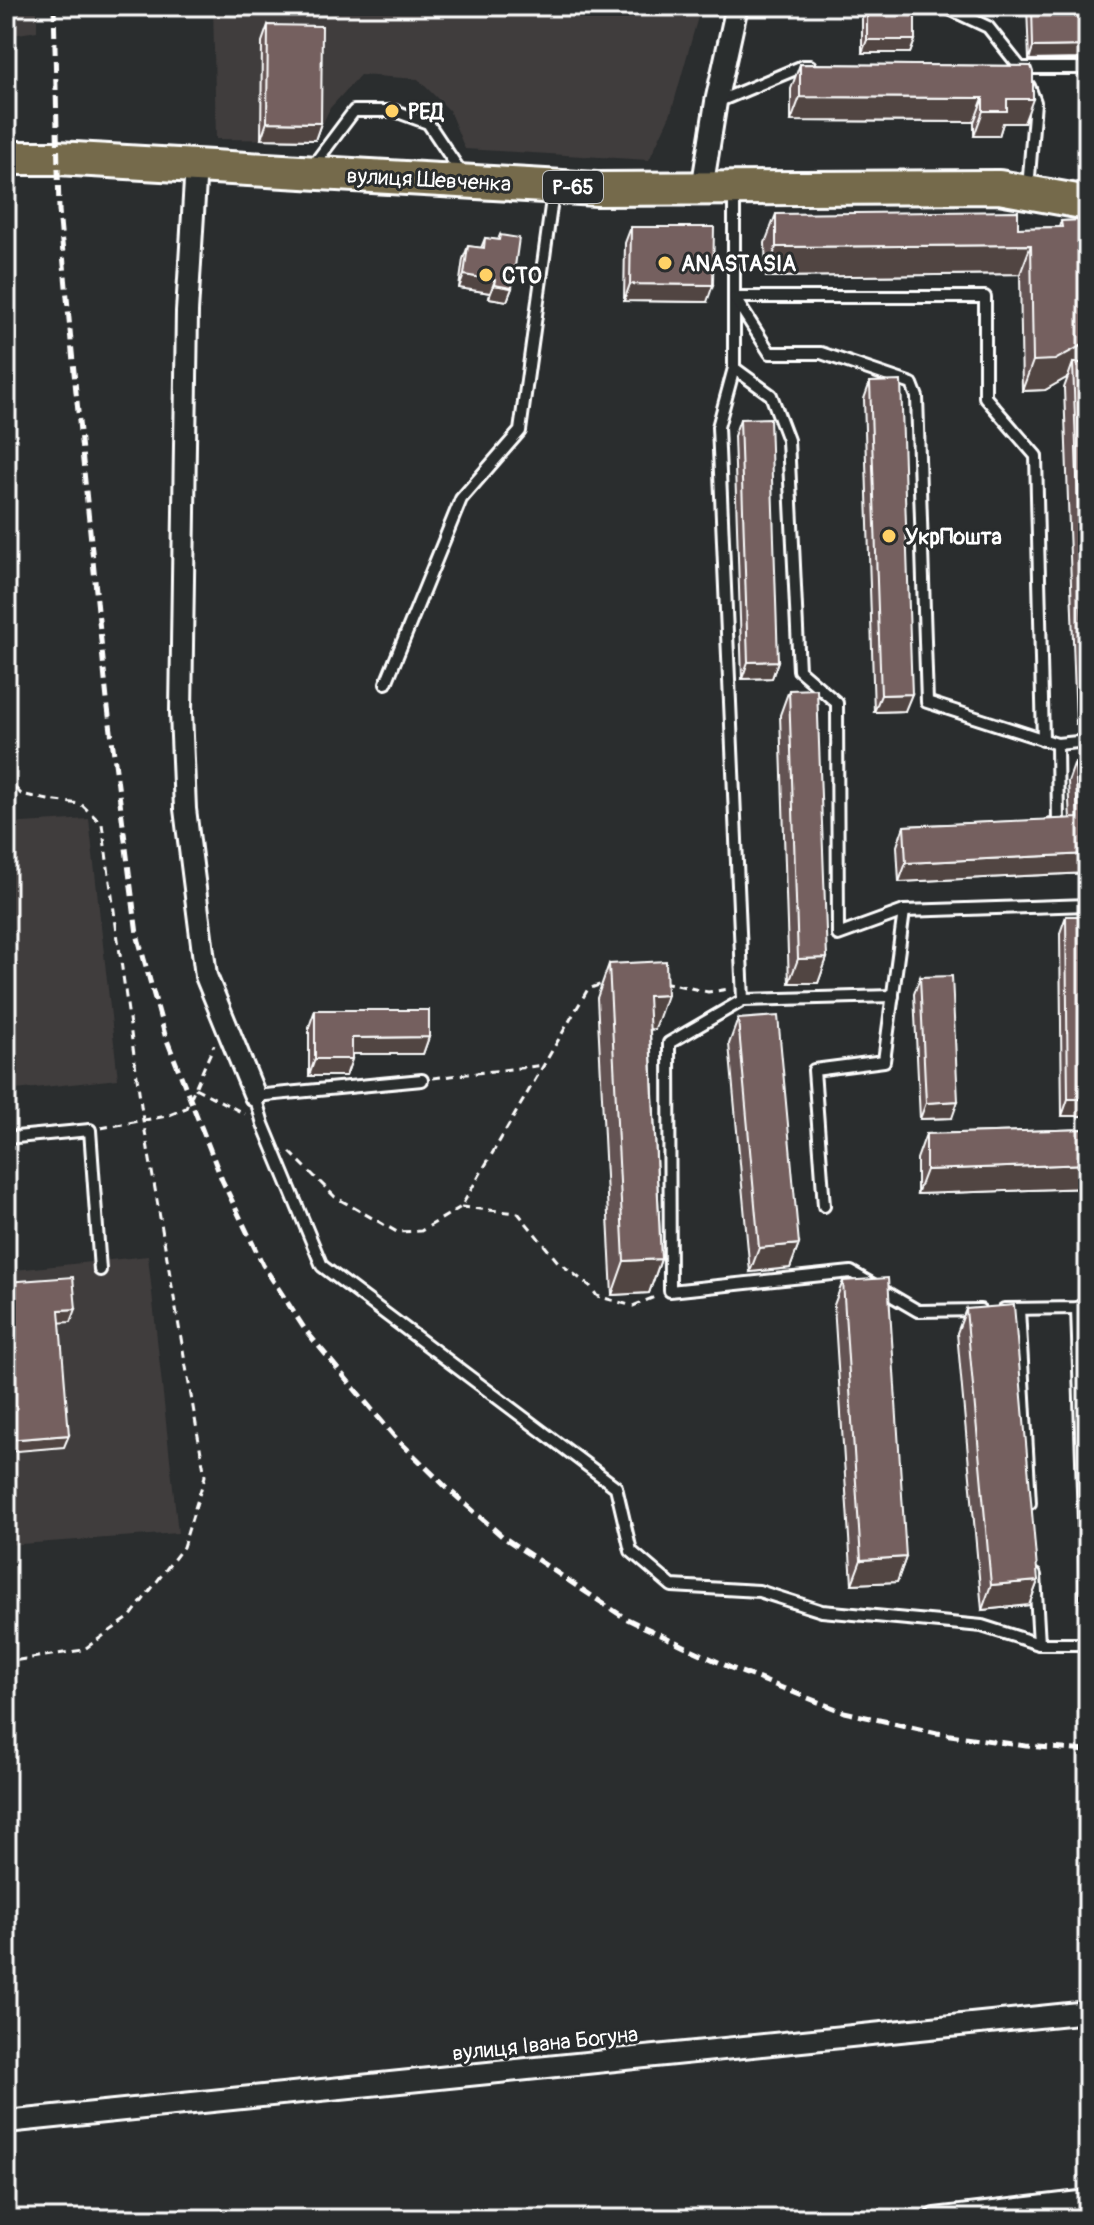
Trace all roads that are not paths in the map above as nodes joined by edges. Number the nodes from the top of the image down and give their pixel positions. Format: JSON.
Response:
{"nodes":[{"id":1,"x":737,"y":6,"type":"edge"},
{"id":2,"x":943,"y":6,"type":"edge"},
{"id":3,"x":818,"y":66,"type":"edge"},
{"id":4,"x":1006,"y":68,"type":"edge"},
{"id":5,"x":1022,"y":68,"type":"junction"},
{"id":6,"x":1088,"y":68,"type":"edge"},
{"id":7,"x":716,"y":102,"type":"junction"},
{"id":8,"x":6,"y":158,"type":"edge"},
{"id":9,"x":196,"y":165,"type":"junction"},
{"id":10,"x":308,"y":172,"type":"junction"},
{"id":11,"x":467,"y":181,"type":"junction"},
{"id":12,"x":554,"y":186,"type":"junction"},
{"id":13,"x":718,"y":189,"type":"junction"},
{"id":14,"x":1028,"y":193,"type":"junction"},
{"id":15,"x":1088,"y":203,"type":"edge"},
{"id":16,"x":734,"y":297,"type":"junction"},
{"id":17,"x":734,"y":368,"type":"junction"},
{"id":18,"x":386,"y":683,"type":"dead end"},
{"id":19,"x":1043,"y":740,"type":"junction"},
{"id":20,"x":1088,"y":741,"type":"edge"},
{"id":21,"x":1057,"y":744,"type":"junction"},
{"id":22,"x":1042,"y":825,"type":"edge"},
{"id":23,"x":1088,"y":905,"type":"edge"},
{"id":24,"x":904,"y":911,"type":"junction"},
{"id":25,"x":893,"y":996,"type":"junction"},
{"id":26,"x":743,"y":1000,"type":"junction"},
{"id":27,"x":422,"y":1080,"type":"road end"},
{"id":28,"x":255,"y":1096,"type":"junction"},
{"id":29,"x":6,"y":1138,"type":"edge"},
{"id":30,"x":824,"y":1206,"type":"dead end"},
{"id":31,"x":100,"y":1270,"type":"dead end"},
{"id":32,"x":1088,"y":1302,"type":"edge"},
{"id":33,"x":1077,"y":1308,"type":"junction"},
{"id":34,"x":1019,"y":1309,"type":"junction"},
{"id":35,"x":1031,"y":1517,"type":"edge"},
{"id":36,"x":1034,"y":1564,"type":"edge"},
{"id":37,"x":1039,"y":1644,"type":"junction"},
{"id":38,"x":1087,"y":1644,"type":"edge"},
{"id":39,"x":1088,"y":2012,"type":"edge"},
{"id":40,"x":6,"y":2122,"type":"edge"},
{"id":41,"x":1088,"y":2201,"type":"edge"},
{"id":42,"x":935,"y":2219,"type":"edge"}],
"edges":[{"from":1,"to":7,"type":"street"},
{"from":2,"to":5,"type":"lane"},
{"from":3,"to":7,"type":"lane"},
{"from":4,"to":5,"type":"lane"},
{"from":5,"to":6,"type":"lane"},
{"from":5,"to":14,"type":"lane"},
{"from":7,"to":13,"type":"street"},
{"from":8,"to":9,"type":"main road","name":"вулиця Шевченка","number":"Р-65"},
{"from":9,"to":10,"type":"main road","name":"вулиця Шевченка","number":"Р-65"},
{"from":9,"to":28,"type":"street"},
{"from":10,"to":11,"type":"main road","name":"вулиця Шевченка","number":"Р-65"},
{"from":10,"to":11,"type":"lane"},
{"from":11,"to":12,"type":"main road","name":"вулиця Шевченка","number":"Р-65"},
{"from":12,"to":13,"type":"main road","name":"вулиця Шевченка","number":"Р-65"},
{"from":12,"to":18,"type":"lane"},
{"from":13,"to":14,"type":"main road","name":"вулиця Шевченка","number":"Р-65"},
{"from":13,"to":16,"type":"lane"},
{"from":14,"to":15,"type":"main road","name":"вулиця Шевченка","number":"Р-65"},
{"from":16,"to":17,"type":"lane"},
{"from":16,"to":19,"type":"lane"},
{"from":16,"to":19,"type":"lane"},
{"from":17,"to":24,"type":"lane"},
{"from":17,"to":26,"type":"lane"},
{"from":19,"to":21,"type":"lane"},
{"from":20,"to":21,"type":"lane"},
{"from":21,"to":22,"type":"lane"},
{"from":23,"to":24,"type":"lane"},
{"from":24,"to":25,"type":"lane"},
{"from":25,"to":26,"type":"lane"},
{"from":25,"to":30,"type":"lane"},
{"from":26,"to":34,"type":"lane"},
{"from":27,"to":28,"type":"lane"},
{"from":28,"to":37,"type":"lane"},
{"from":29,"to":31,"type":"lane"},
{"from":32,"to":33,"type":"lane"},
{"from":33,"to":34,"type":"lane"},
{"from":33,"to":38,"type":"lane"},
{"from":34,"to":35,"type":"lane"},
{"from":36,"to":37,"type":"lane"},
{"from":37,"to":38,"type":"lane"},
{"from":39,"to":40,"type":"street","name":"вулиця Івана Богуна"},
{"from":41,"to":42,"type":"street"}]}
